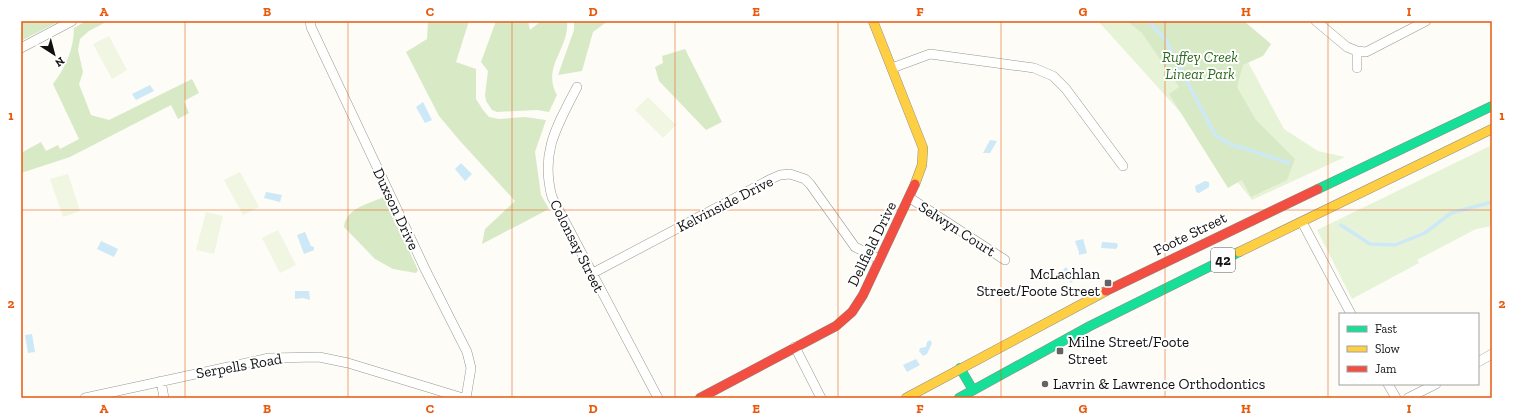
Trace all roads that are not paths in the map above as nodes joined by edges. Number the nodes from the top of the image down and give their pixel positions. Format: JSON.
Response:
{"nodes":[{"id":1,"x":72,"y":21,"type":"edge"},
{"id":2,"x":310,"y":21,"type":"edge"},
{"id":3,"x":874,"y":21,"type":"edge"},
{"id":4,"x":1316,"y":21,"type":"edge"},
{"id":5,"x":1426,"y":21,"type":"edge"},
{"id":6,"x":21,"y":48,"type":"edge"},
{"id":7,"x":1357,"y":51,"type":"junction"},
{"id":8,"x":892,"y":68,"type":"junction"},
{"id":9,"x":1357,"y":68,"type":"dead end"},
{"id":10,"x":577,"y":87,"type":"dead end"},
{"id":11,"x":1492,"y":106,"type":"edge"},
{"id":12,"x":1492,"y":129,"type":"edge"},
{"id":13,"x":1123,"y":166,"type":"dead end"},
{"id":14,"x":910,"y":198,"type":"junction"},
{"id":15,"x":1297,"y":212,"type":"junction"},
{"id":16,"x":879,"y":259,"type":"junction"},
{"id":17,"x":1005,"y":260,"type":"dead end"},
{"id":18,"x":592,"y":274,"type":"junction"},
{"id":19,"x":1350,"y":313,"type":"edge"},
{"id":20,"x":795,"y":348,"type":"junction"},
{"id":21,"x":1492,"y":354,"type":"edge"},
{"id":22,"x":1479,"y":361,"type":"edge"},
{"id":23,"x":960,"y":368,"type":"junction"},
{"id":24,"x":161,"y":381,"type":"junction"},
{"id":25,"x":1389,"y":385,"type":"edge"},
{"id":26,"x":1434,"y":385,"type":"edge"},
{"id":27,"x":975,"y":394,"type":"edge"},
{"id":28,"x":85,"y":398,"type":"edge"},
{"id":29,"x":164,"y":398,"type":"edge"},
{"id":30,"x":463,"y":398,"type":"edge"},
{"id":31,"x":466,"y":398,"type":"edge"},
{"id":32,"x":658,"y":398,"type":"edge"},
{"id":33,"x":700,"y":398,"type":"edge"},
{"id":34,"x":822,"y":398,"type":"edge"},
{"id":35,"x":906,"y":398,"type":"edge"},
{"id":36,"x":959,"y":398,"type":"edge"},
{"id":37,"x":1396,"y":398,"type":"edge"},
{"id":38,"x":1408,"y":398,"type":"edge"}],
"edges":[{"from":1,"to":6,"type":"street"},
{"from":2,"to":31,"type":"street","name":"Duxson Drive"},
{"from":3,"to":8,"type":"main road","name":"Dellfield Drive"},
{"from":4,"to":7,"type":"street"},
{"from":5,"to":7,"type":"street"},
{"from":7,"to":9,"type":"street"},
{"from":8,"to":13,"type":"street"},
{"from":8,"to":14,"type":"main road","name":"Dellfield Drive"},
{"from":10,"to":18,"type":"street","name":"Colonsay Street"},
{"from":11,"to":15,"type":"main road","name":"Foote Street","number":"42"},
{"from":12,"to":15,"type":"main road","name":"Foote Street","number":"42"},
{"from":14,"to":16,"type":"main road","name":"Dellfield Drive"},
{"from":14,"to":17,"type":"street","name":"Selwyn Court"},
{"from":15,"to":19,"type":"street"},
{"from":15,"to":23,"type":"main road","name":"Foote Street","number":"42"},
{"from":15,"to":27,"type":"main road","name":"Foote Street","number":"42"},
{"from":16,"to":18,"type":"street","name":"Kelvinside Drive"},
{"from":16,"to":20,"type":"main road","name":"Dellfield Drive"},
{"from":18,"to":32,"type":"street","name":"Colonsay Street"},
{"from":20,"to":33,"type":"main road","name":"Dellfield Drive"},
{"from":20,"to":34,"type":"street"},
{"from":21,"to":22,"type":"street"},
{"from":23,"to":27,"type":"main road"},
{"from":23,"to":35,"type":"main road","name":"Foote Street","number":"42"},
{"from":24,"to":28,"type":"street","name":"Serpells Road"},
{"from":24,"to":29,"type":"street"},
{"from":24,"to":30,"type":"street","name":"Serpells Road"},
{"from":25,"to":37,"type":"street"},
{"from":26,"to":38,"type":"street"},
{"from":27,"to":36,"type":"main road","name":"Foote Street","number":"42"}]}
